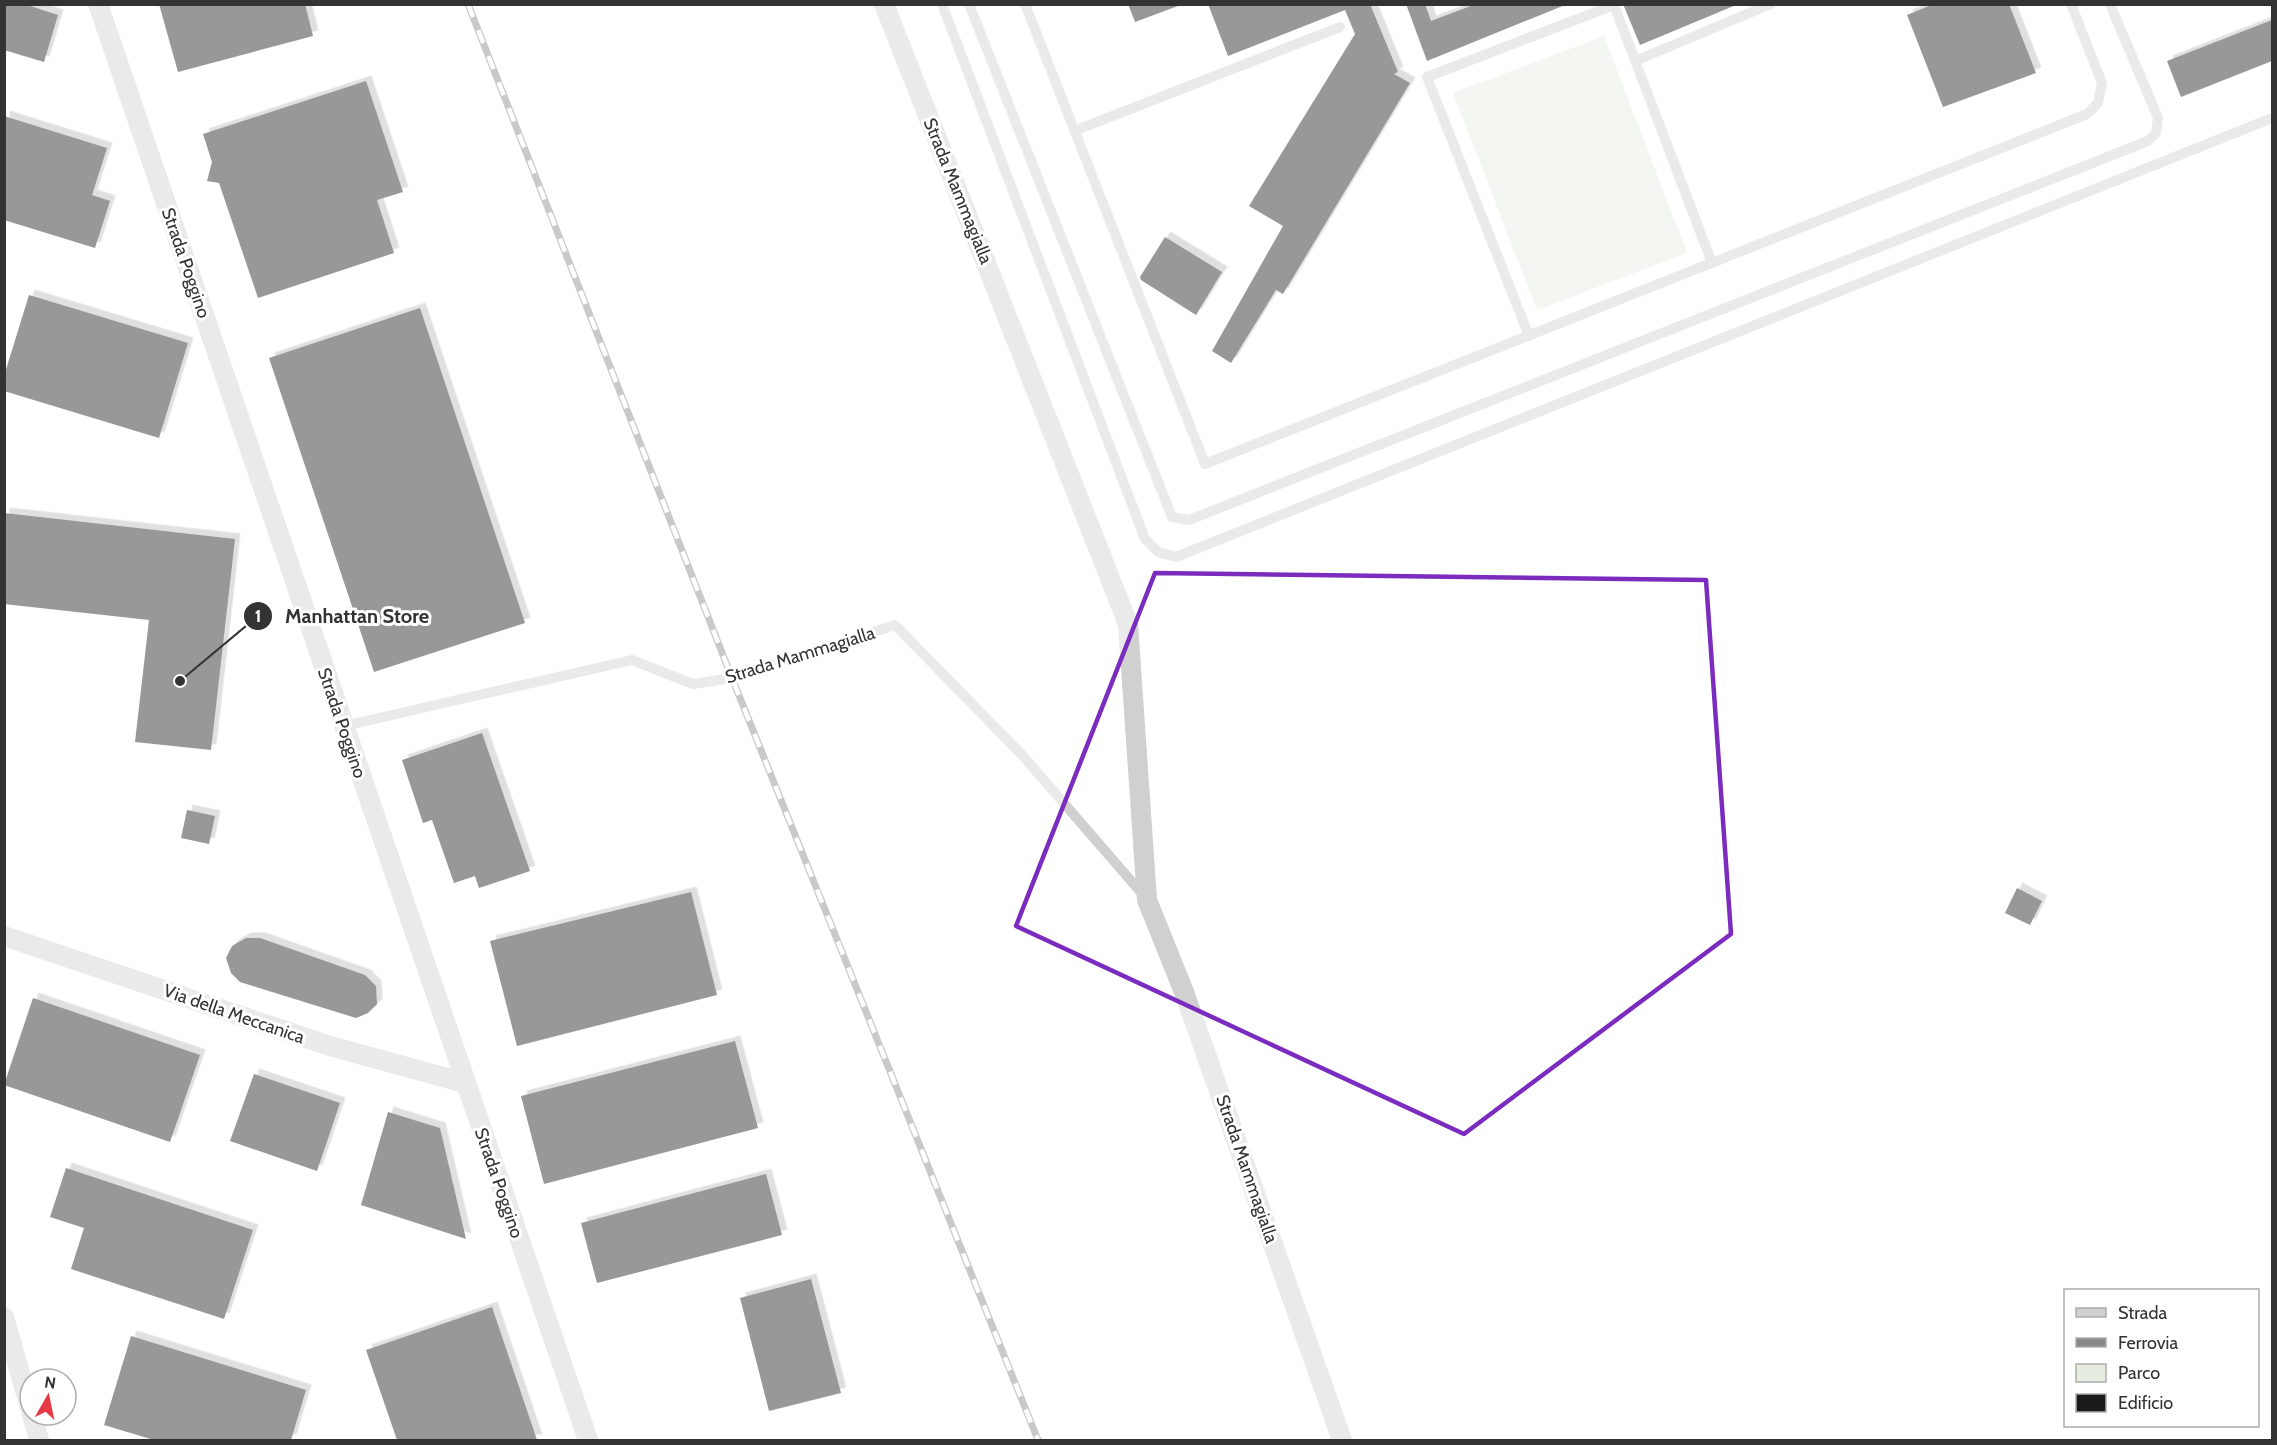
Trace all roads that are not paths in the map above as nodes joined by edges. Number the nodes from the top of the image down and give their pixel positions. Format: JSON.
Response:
{"nodes":[{"id":1,"x":98,"y":4,"type":"edge"},
{"id":2,"x":884,"y":4,"type":"edge"},
{"id":3,"x":942,"y":4,"type":"edge"},
{"id":4,"x":969,"y":4,"type":"edge"},
{"id":5,"x":1025,"y":4,"type":"edge"},
{"id":6,"x":1771,"y":4,"type":"edge"},
{"id":7,"x":2071,"y":4,"type":"edge"},
{"id":8,"x":2110,"y":4,"type":"edge"},
{"id":9,"x":1340,"y":27,"type":"dead end"},
{"id":10,"x":1635,"y":61,"type":"junction"},
{"id":11,"x":2272,"y":118,"type":"edge"},
{"id":12,"x":1074,"y":131,"type":"junction"},
{"id":13,"x":1712,"y":263,"type":"junction"},
{"id":14,"x":1529,"y":336,"type":"junction"},
{"id":15,"x":344,"y":726,"type":"junction"},
{"id":16,"x":1147,"y":900,"type":"junction"},
{"id":17,"x":4,"y":936,"type":"edge"},
{"id":18,"x":465,"y":1083,"type":"junction"},
{"id":19,"x":4,"y":1317,"type":"edge"},
{"id":20,"x":18,"y":1367,"type":"edge"},
{"id":21,"x":588,"y":1440,"type":"edge"},
{"id":22,"x":1342,"y":1440,"type":"edge"}],
"edges":[{"from":1,"to":15,"type":"street","name":"Strada Poggino"},
{"from":2,"to":16,"type":"street","name":"Strada Mammagialla"},
{"from":3,"to":11,"type":"lane"},
{"from":4,"to":8,"type":"lane"},
{"from":5,"to":12,"type":"lane"},
{"from":6,"to":10,"type":"lane"},
{"from":7,"to":13,"type":"lane"},
{"from":9,"to":12,"type":"lane"},
{"from":10,"to":13,"type":"lane"},
{"from":10,"to":14,"type":"lane"},
{"from":12,"to":14,"type":"lane"},
{"from":13,"to":14,"type":"lane"},
{"from":15,"to":16,"type":"lane","name":"Strada Mammagialla"},
{"from":15,"to":18,"type":"street","name":"Strada Poggino"},
{"from":16,"to":22,"type":"street","name":"Strada Mammagialla"},
{"from":17,"to":18,"type":"street","name":"Via della Meccanica"},
{"from":18,"to":21,"type":"street","name":"Strada Poggino"},
{"from":19,"to":20,"type":"street"}]}
